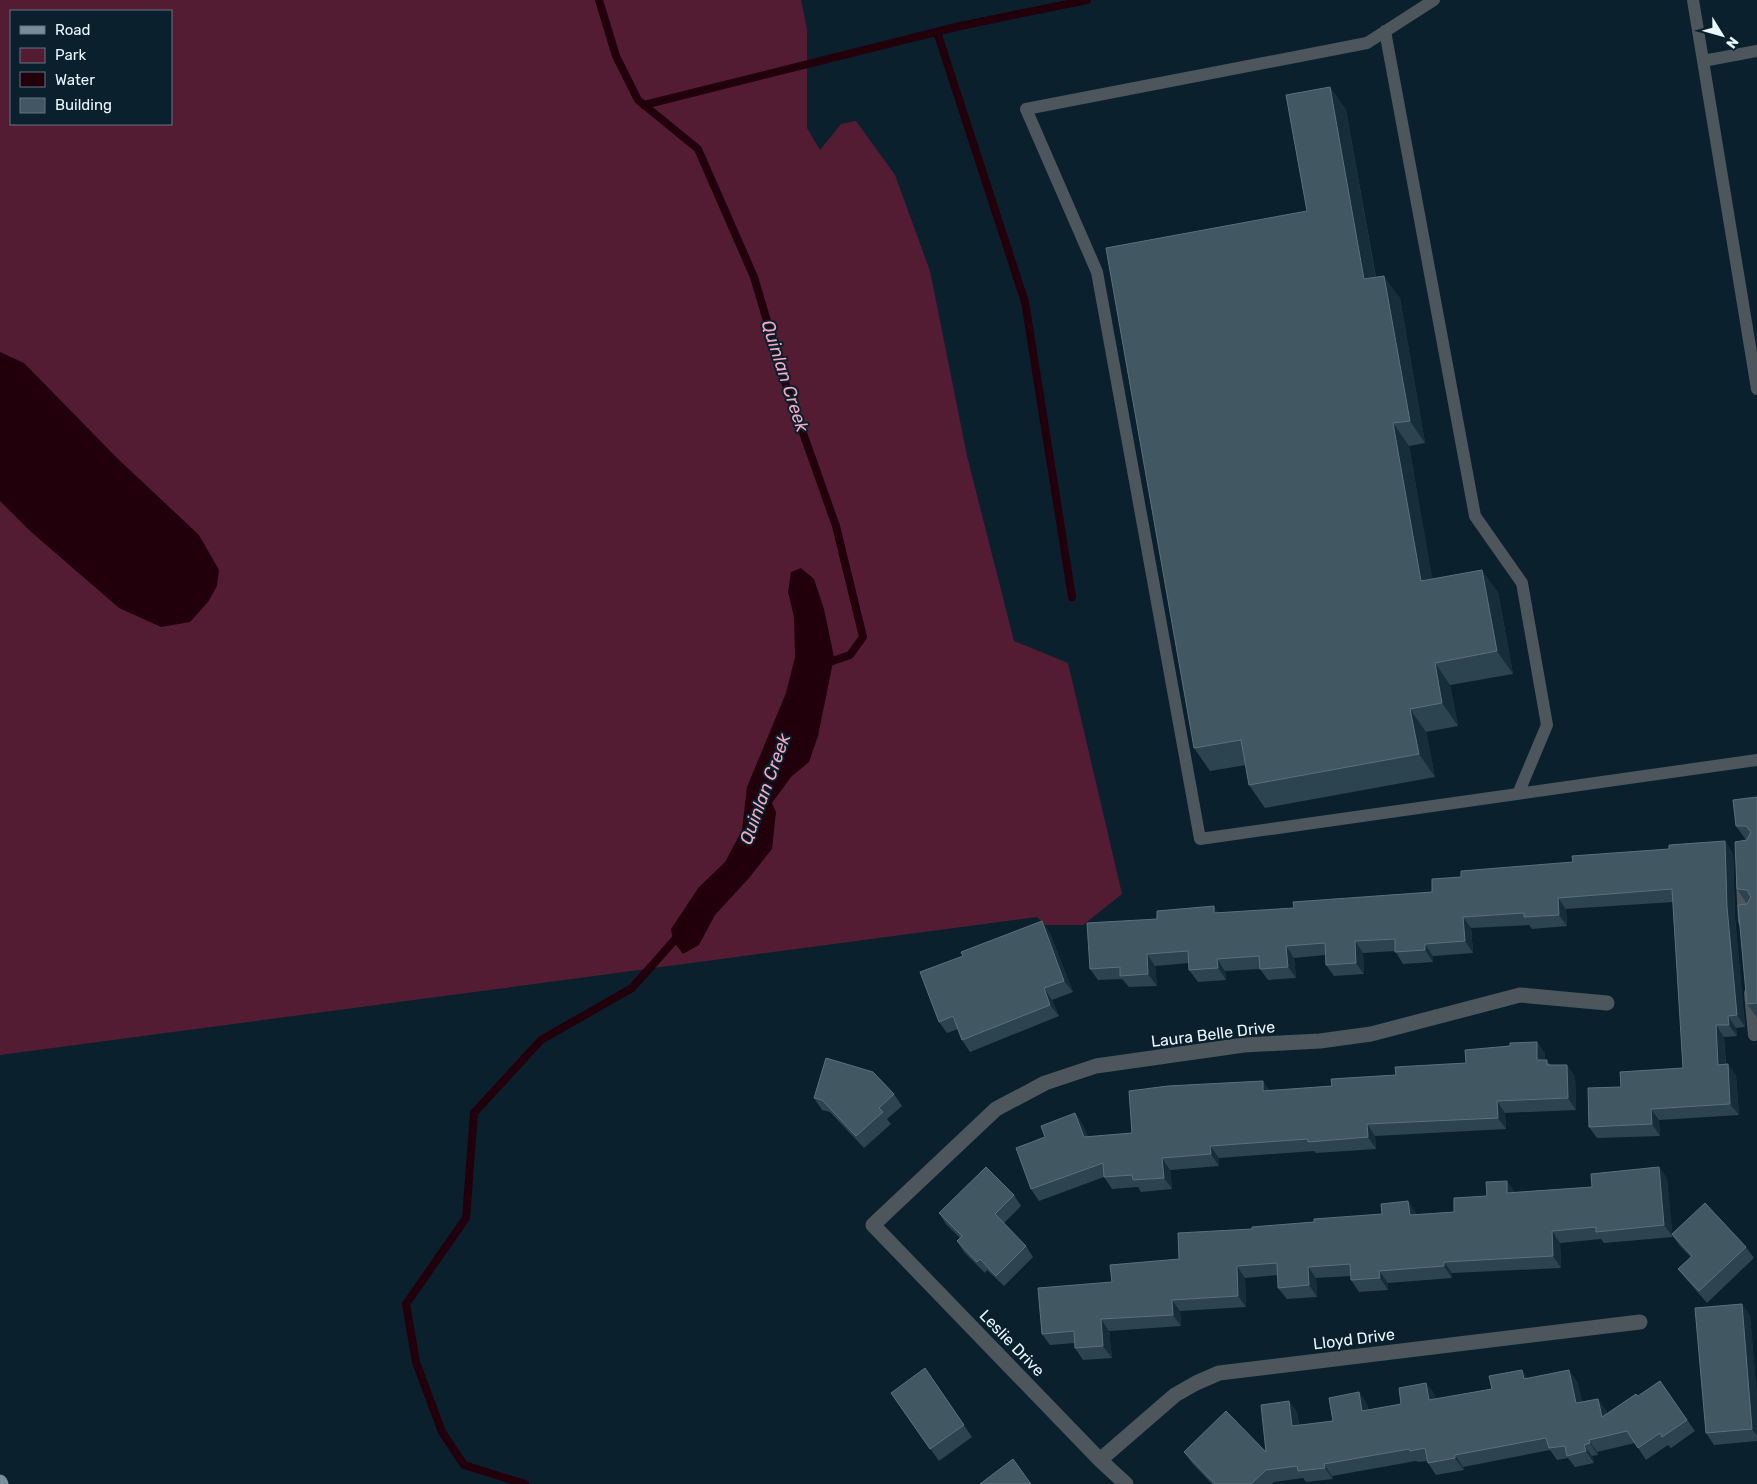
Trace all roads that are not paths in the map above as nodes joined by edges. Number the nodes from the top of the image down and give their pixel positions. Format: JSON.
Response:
{"nodes":[{"id":1,"x":1434,"y":0,"type":"edge"},
{"id":2,"x":1693,"y":0,"type":"edge"},
{"id":3,"x":1385,"y":31,"type":"junction"},
{"id":4,"x":1757,"y":51,"type":"edge"},
{"id":5,"x":1703,"y":61,"type":"junction"},
{"id":6,"x":1757,"y":389,"type":"edge"},
{"id":7,"x":1757,"y":760,"type":"edge"},
{"id":8,"x":1518,"y":794,"type":"junction"},
{"id":9,"x":1741,"y":873,"type":"edge"},
{"id":10,"x":1757,"y":916,"type":"edge"},
{"id":11,"x":1743,"y":918,"type":"junction"},
{"id":12,"x":1745,"y":936,"type":"edge"},
{"id":13,"x":1748,"y":979,"type":"edge"},
{"id":14,"x":1607,"y":1003,"type":"dead end"},
{"id":15,"x":1757,"y":1034,"type":"edge"},
{"id":16,"x":873,"y":1225,"type":"joint"},
{"id":17,"x":1640,"y":1322,"type":"dead end"},
{"id":18,"x":1100,"y":1460,"type":"junction"},
{"id":19,"x":1126,"y":1484,"type":"edge"}],
"edges":[{"from":1,"to":3,"type":"lane"},
{"from":2,"to":5,"type":"lane"},
{"from":3,"to":8,"type":"lane"},
{"from":3,"to":8,"type":"lane"},
{"from":4,"to":5,"type":"lane"},
{"from":5,"to":6,"type":"lane"},
{"from":7,"to":8,"type":"lane"},
{"from":9,"to":11,"type":"lane"},
{"from":10,"to":11,"type":"lane"},
{"from":11,"to":12,"type":"lane"},
{"from":13,"to":15,"type":"lane"},
{"from":14,"to":16,"type":"street","name":"Laura Belle Drive"},
{"from":16,"to":18,"type":"street","name":"Leslie Drive"},
{"from":17,"to":18,"type":"street","name":"Lloyd Drive"},
{"from":18,"to":19,"type":"street","name":"Leslie Drive"}]}
